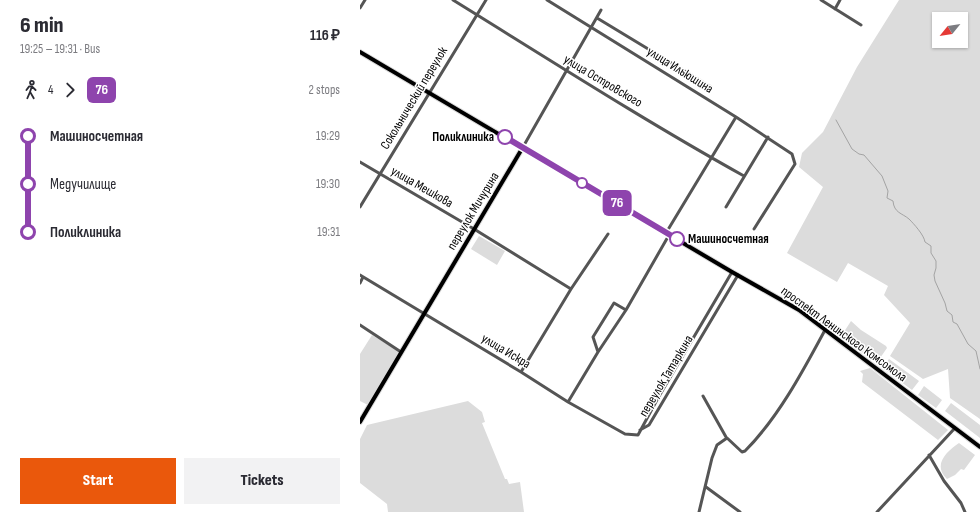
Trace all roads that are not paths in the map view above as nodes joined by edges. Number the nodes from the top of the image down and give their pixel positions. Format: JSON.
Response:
{"nodes":[{"id":1,"x":365,"y":0,"type":"edge"},
{"id":2,"x":453,"y":0,"type":"edge"},
{"id":3,"x":486,"y":0,"type":"edge"},
{"id":4,"x":547,"y":0,"type":"edge"},
{"id":5,"x":821,"y":0,"type":"edge"},
{"id":6,"x":840,"y":0,"type":"edge"},
{"id":7,"x":360,"y":8,"type":"edge"},
{"id":8,"x":835,"y":9,"type":"junction"},
{"id":9,"x":601,"y":10,"type":"dead end"},
{"id":10,"x":477,"y":15,"type":"junction"},
{"id":11,"x":597,"y":18,"type":"junction"},
{"id":12,"x":861,"y":25,"type":"dead end"},
{"id":13,"x":592,"y":27,"type":"junction"},
{"id":14,"x":360,"y":52,"type":"edge"},
{"id":15,"x":567,"y":71,"type":"junction"},
{"id":16,"x":711,"y":87,"type":"dead end"},
{"id":17,"x":430,"y":92,"type":"junction"},
{"id":18,"x":736,"y":117,"type":"junction"},
{"id":19,"x":768,"y":137,"type":"junction"},
{"id":20,"x":523,"y":147,"type":"junction"},
{"id":21,"x":712,"y":158,"type":"junction"},
{"id":22,"x":360,"y":162,"type":"edge"},
{"id":23,"x":380,"y":174,"type":"junction"},
{"id":24,"x":744,"y":176,"type":"junction"},
{"id":25,"x":360,"y":207,"type":"edge"},
{"id":26,"x":726,"y":207,"type":"dead end"},
{"id":27,"x":474,"y":229,"type":"junction"},
{"id":28,"x":754,"y":229,"type":"dead end"},
{"id":29,"x":608,"y":234,"type":"dead end"},
{"id":30,"x":667,"y":234,"type":"junction"},
{"id":31,"x":732,"y":272,"type":"junction"},
{"id":32,"x":738,"y":275,"type":"junction"},
{"id":33,"x":362,"y":276,"type":"edge"},
{"id":34,"x":360,"y":283,"type":"edge"},
{"id":35,"x":571,"y":289,"type":"junction"},
{"id":36,"x":626,"y":310,"type":"junction"},
{"id":37,"x":424,"y":314,"type":"junction"},
{"id":38,"x":360,"y":325,"type":"edge"},
{"id":39,"x":825,"y":330,"type":"junction"},
{"id":40,"x":401,"y":352,"type":"junction"},
{"id":41,"x":598,"y":352,"type":"junction"},
{"id":42,"x":521,"y":372,"type":"junction"},
{"id":43,"x":703,"y":396,"type":"dead end"},
{"id":44,"x":568,"y":402,"type":"junction"},
{"id":45,"x":360,"y":422,"type":"edge"},
{"id":46,"x":955,"y":428,"type":"junction"},
{"id":47,"x":640,"y":430,"type":"junction"},
{"id":48,"x":727,"y":438,"type":"junction"},
{"id":49,"x":980,"y":447,"type":"edge"},
{"id":50,"x":930,"y":455,"type":"junction"},
{"id":51,"x":706,"y":486,"type":"junction"},
{"id":52,"x":699,"y":512,"type":"edge"},
{"id":53,"x":740,"y":512,"type":"edge"},
{"id":54,"x":877,"y":512,"type":"edge"},
{"id":55,"x":965,"y":512,"type":"edge"}],
"edges":[{"from":1,"to":7,"type":"street"},
{"from":2,"to":10,"type":"street","name":"улица Островского"},
{"from":3,"to":10,"type":"street","name":"Сокольнический переулок"},
{"from":4,"to":13,"type":"street","name":"улица Ильюшина"},
{"from":5,"to":8,"type":"street"},
{"from":6,"to":8,"type":"street"},
{"from":8,"to":12,"type":"street"},
{"from":9,"to":11,"type":"street","name":"переулок Мичурина"},
{"from":10,"to":15,"type":"street","name":"улица Островского"},
{"from":10,"to":17,"type":"street","name":"Сокольнический переулок"},
{"from":11,"to":13,"type":"street","name":"переулок Мичурина"},
{"from":11,"to":16,"type":"street"},
{"from":13,"to":15,"type":"street","name":"переулок Мичурина"},
{"from":13,"to":18,"type":"street","name":"улица Ильюшина"},
{"from":14,"to":17,"type":"main road","name":"проспект Ленинского Комсомола"},
{"from":15,"to":20,"type":"street","name":"переулок Мичурина"},
{"from":15,"to":21,"type":"street","name":"улица Островского"},
{"from":17,"to":20,"type":"main road","name":"проспект Ленинского Комсомола"},
{"from":17,"to":23,"type":"street","name":"Сокольнический переулок"},
{"from":18,"to":19,"type":"street","name":"улица Ильюшина"},
{"from":18,"to":21,"type":"street"},
{"from":19,"to":24,"type":"street"},
{"from":19,"to":28,"type":"street","name":"улица Ильюшина"},
{"from":20,"to":27,"type":"main road","name":"переулок Мичурина"},
{"from":20,"to":30,"type":"main road","name":"проспект Ленинского Комсомола"},
{"from":21,"to":24,"type":"street","name":"улица Островского"},
{"from":21,"to":30,"type":"street"},
{"from":22,"to":23,"type":"street","name":"улица Мешкова"},
{"from":23,"to":25,"type":"street","name":"Сокольнический переулок"},
{"from":23,"to":27,"type":"street","name":"улица Мешкова"},
{"from":24,"to":26,"type":"street"},
{"from":27,"to":35,"type":"street","name":"улица Мешкова"},
{"from":27,"to":37,"type":"main road","name":"переулок Мичурина"},
{"from":29,"to":35,"type":"street"},
{"from":30,"to":31,"type":"main road","name":"проспект Ленинского Комсомола"},
{"from":30,"to":36,"type":"street"},
{"from":31,"to":32,"type":"main road","name":"проспект Ленинского Комсомола"},
{"from":31,"to":47,"type":"street","name":"переулок Татаркина"},
{"from":32,"to":39,"type":"main road","name":"проспект Ленинского Комсомола"},
{"from":32,"to":47,"type":"street","name":"переулок Татаркина"},
{"from":33,"to":34,"type":"street"},
{"from":33,"to":37,"type":"street","name":"улица Искра"},
{"from":35,"to":42,"type":"street"},
{"from":36,"to":41,"type":"street"},
{"from":36,"to":41,"type":"street"},
{"from":37,"to":40,"type":"main road","name":"переулок Мичурина"},
{"from":37,"to":42,"type":"street","name":"улица Искра"},
{"from":38,"to":40,"type":"street"},
{"from":39,"to":46,"type":"main road","name":"проспект Ленинского Комсомола"},
{"from":39,"to":48,"type":"street"},
{"from":40,"to":45,"type":"main road","name":"переулок Мичурина"},
{"from":41,"to":44,"type":"street"},
{"from":42,"to":44,"type":"street","name":"улица Искра"},
{"from":43,"to":48,"type":"street"},
{"from":44,"to":47,"type":"street","name":"улица Искра"},
{"from":46,"to":49,"type":"main road","name":"проспект Ленинского Комсомола"},
{"from":46,"to":50,"type":"street"},
{"from":48,"to":51,"type":"street"},
{"from":50,"to":54,"type":"street"},
{"from":50,"to":55,"type":"street"},
{"from":51,"to":52,"type":"street"},
{"from":51,"to":53,"type":"street"}]}
